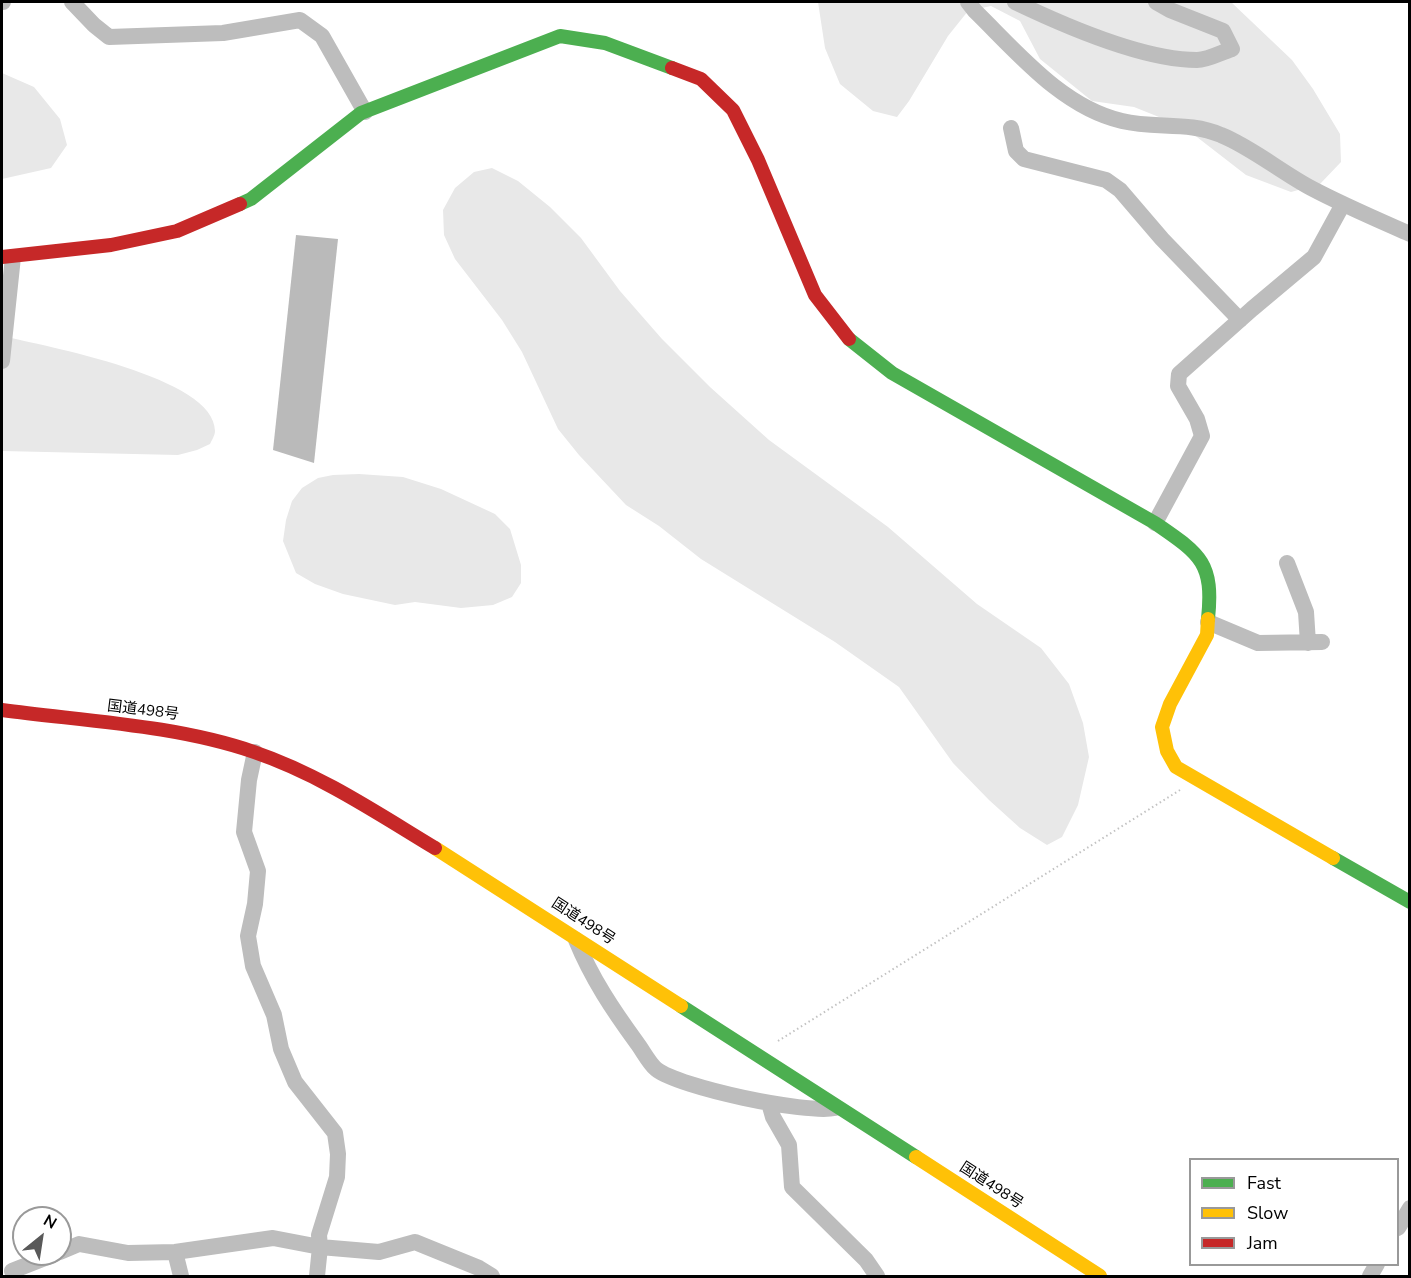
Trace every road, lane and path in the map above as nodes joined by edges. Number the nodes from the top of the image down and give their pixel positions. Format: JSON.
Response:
{"nodes":[{"id":1,"x":72,"y":2,"type":"edge"},
{"id":2,"x":968,"y":2,"type":"edge"},
{"id":3,"x":1015,"y":2,"type":"edge"},
{"id":4,"x":1156,"y":2,"type":"edge"},
{"id":5,"x":365,"y":112,"type":"junction"},
{"id":6,"x":1011,"y":128,"type":"dead end"},
{"id":7,"x":1343,"y":204,"type":"junction"},
{"id":8,"x":1410,"y":234,"type":"edge"},
{"id":9,"x":7,"y":257,"type":"edge"},
{"id":10,"x":1240,"y":320,"type":"junction"},
{"id":11,"x":2,"y":362,"type":"edge"},
{"id":12,"x":1155,"y":523,"type":"junction"},
{"id":13,"x":1287,"y":563,"type":"dead end"},
{"id":14,"x":1208,"y":621,"type":"junction"},
{"id":15,"x":2,"y":710,"type":"edge"},
{"id":16,"x":255,"y":752,"type":"junction"},
{"id":17,"x":1197,"y":780,"type":"junction"},
{"id":18,"x":1410,"y":902,"type":"edge"},
{"id":19,"x":574,"y":937,"type":"junction"},
{"id":20,"x":758,"y":1054,"type":"junction"},
{"id":21,"x":768,"y":1103,"type":"junction"},
{"id":22,"x":839,"y":1107,"type":"junction"},
{"id":23,"x":1410,"y":1208,"type":"edge"},
{"id":24,"x":1399,"y":1226,"type":"edge"},
{"id":25,"x":320,"y":1246,"type":"junction"},
{"id":26,"x":72,"y":1247,"type":"edge"},
{"id":27,"x":175,"y":1252,"type":"junction"},
{"id":28,"x":181,"y":1276,"type":"edge"},
{"id":29,"x":317,"y":1276,"type":"edge"},
{"id":30,"x":492,"y":1276,"type":"edge"},
{"id":31,"x":877,"y":1276,"type":"edge"},
{"id":32,"x":1100,"y":1276,"type":"edge"}],
"edges":[{"from":1,"to":5,"type":"street"},
{"from":2,"to":7,"type":"street"},
{"from":3,"to":4,"type":"street"},
{"from":5,"to":9,"type":"main road"},
{"from":5,"to":12,"type":"main road"},
{"from":6,"to":10,"type":"street"},
{"from":7,"to":8,"type":"street"},
{"from":7,"to":10,"type":"street"},
{"from":9,"to":11,"type":"street"},
{"from":10,"to":12,"type":"street"},
{"from":12,"to":14,"type":"main road"},
{"from":13,"to":14,"type":"street"},
{"from":14,"to":17,"type":"main road"},
{"from":15,"to":16,"type":"main road","name":"国道498号"},
{"from":16,"to":19,"type":"main road","name":"国道498号"},
{"from":16,"to":25,"type":"street"},
{"from":17,"to":18,"type":"main road"},
{"from":17,"to":20,"type":"path"},
{"from":19,"to":20,"type":"main road","name":"国道498号"},
{"from":19,"to":21,"type":"street"},
{"from":20,"to":22,"type":"main road","name":"国道498号"},
{"from":21,"to":22,"type":"street"},
{"from":21,"to":31,"type":"street"},
{"from":22,"to":32,"type":"main road","name":"国道498号"},
{"from":23,"to":24,"type":"street"},
{"from":25,"to":27,"type":"street"},
{"from":25,"to":29,"type":"street"},
{"from":25,"to":30,"type":"street"},
{"from":26,"to":27,"type":"street"},
{"from":27,"to":28,"type":"street"}]}
